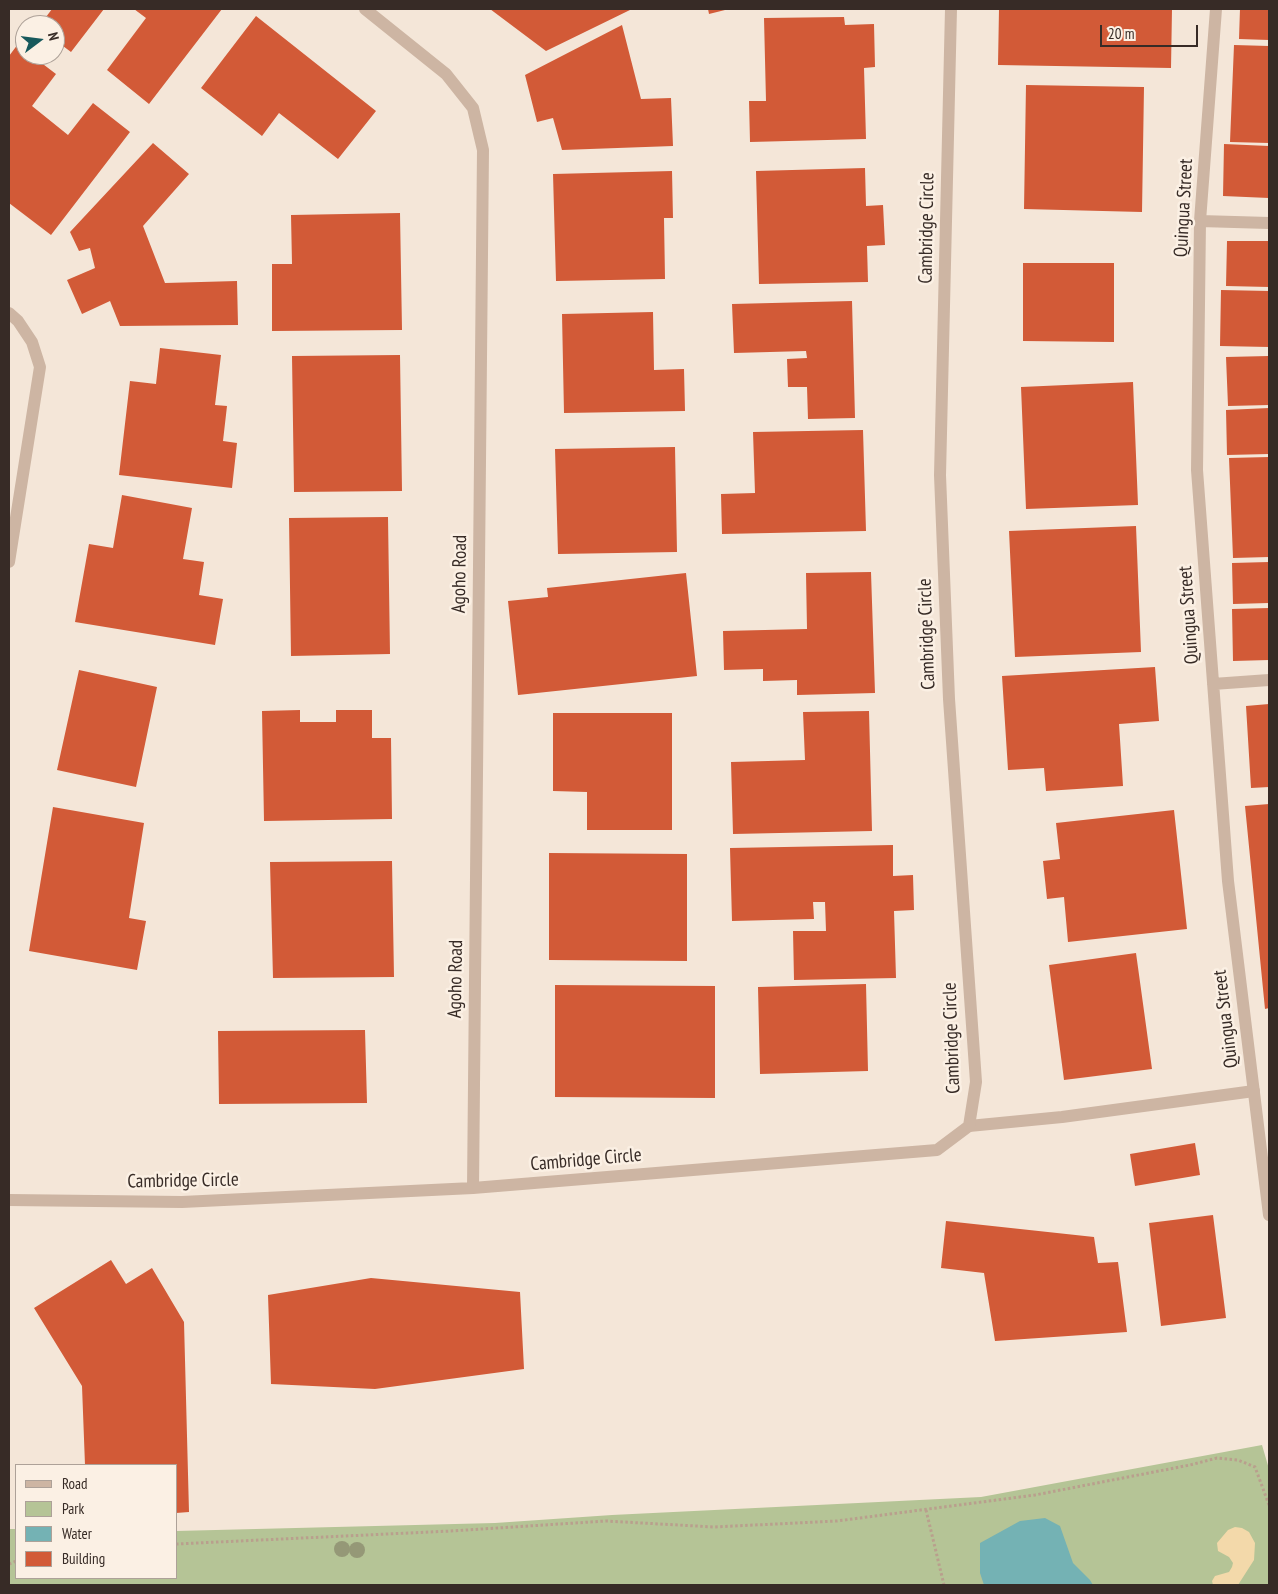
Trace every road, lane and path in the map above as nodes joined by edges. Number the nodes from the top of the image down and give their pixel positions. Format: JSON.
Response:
{"nodes":[{"id":1,"x":365,"y":9,"type":"edge"},
{"id":2,"x":951,"y":9,"type":"edge"},
{"id":3,"x":1216,"y":9,"type":"edge"},
{"id":4,"x":1200,"y":221,"type":"junction"},
{"id":5,"x":1269,"y":223,"type":"edge"},
{"id":6,"x":9,"y":313,"type":"edge"},
{"id":7,"x":9,"y":562,"type":"edge"},
{"id":8,"x":1269,"y":680,"type":"edge"},
{"id":9,"x":1213,"y":684,"type":"junction"},
{"id":10,"x":1254,"y":1091,"type":"junction"},
{"id":11,"x":969,"y":1126,"type":"junction"},
{"id":12,"x":473,"y":1188,"type":"junction"},
{"id":13,"x":9,"y":1200,"type":"edge"},
{"id":14,"x":1269,"y":1215,"type":"edge"},
{"id":15,"x":1269,"y":1505,"type":"edge"},
{"id":16,"x":926,"y":1510,"type":"junction"},
{"id":17,"x":178,"y":1544,"type":"edge"},
{"id":18,"x":944,"y":1585,"type":"edge"}],
"edges":[{"from":1,"to":12,"type":"street","name":"Agoho Road"},
{"from":2,"to":11,"type":"street","name":"Cambridge Circle"},
{"from":3,"to":4,"type":"street","name":"Quingua Street"},
{"from":4,"to":5,"type":"street"},
{"from":4,"to":9,"type":"street","name":"Quingua Street"},
{"from":6,"to":7,"type":"street"},
{"from":8,"to":9,"type":"street"},
{"from":9,"to":10,"type":"street","name":"Quingua Street"},
{"from":10,"to":11,"type":"street"},
{"from":10,"to":14,"type":"street","name":"Quingua Street"},
{"from":11,"to":12,"type":"street","name":"Cambridge Circle"},
{"from":12,"to":13,"type":"street","name":"Cambridge Circle"},
{"from":15,"to":16,"type":"path"},
{"from":16,"to":17,"type":"path"},
{"from":16,"to":18,"type":"path"}]}
